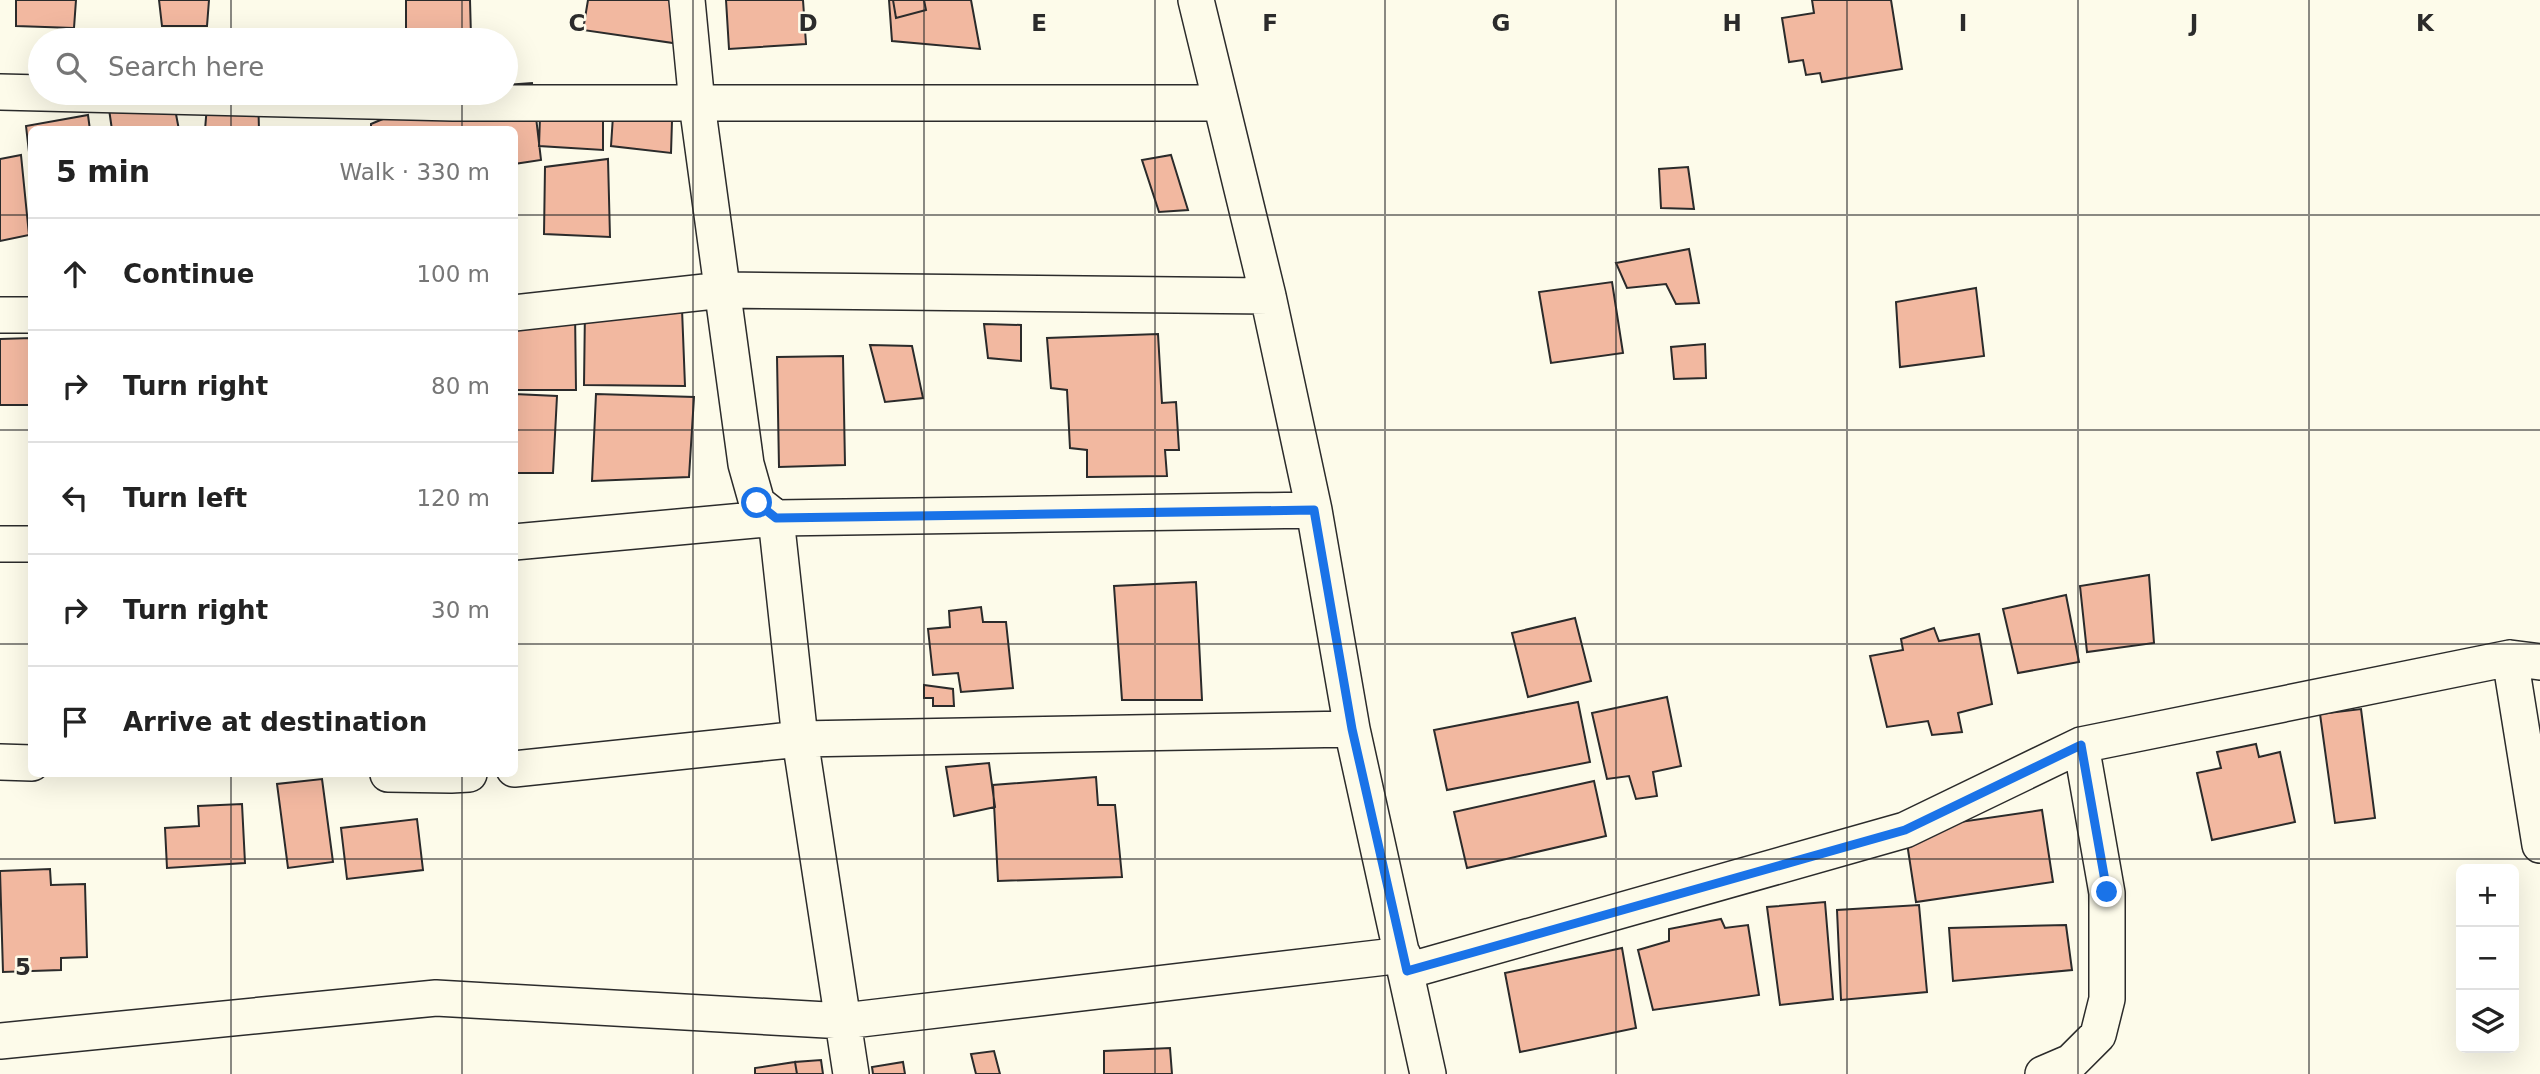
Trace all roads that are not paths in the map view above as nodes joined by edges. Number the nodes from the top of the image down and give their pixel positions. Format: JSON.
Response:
{"nodes":[{"id":1,"x":687,"y":0,"type":"edge"},
{"id":2,"x":1196,"y":0,"type":"edge"},
{"id":3,"x":0,"y":92,"type":"edge"},
{"id":4,"x":28,"y":93,"type":"edge"},
{"id":5,"x":518,"y":103,"type":"edge"},
{"id":6,"x":1220,"y":103,"type":"junction"},
{"id":7,"x":697,"y":104,"type":"junction"},
{"id":8,"x":723,"y":290,"type":"junction"},
{"id":9,"x":1268,"y":296,"type":"junction"},
{"id":10,"x":518,"y":313,"type":"edge"},
{"id":11,"x":0,"y":315,"type":"edge"},
{"id":12,"x":28,"y":315,"type":"edge"},
{"id":13,"x":1314,"y":510,"type":"junction"},
{"id":14,"x":776,"y":518,"type":"junction"},
{"id":15,"x":518,"y":542,"type":"edge"},
{"id":16,"x":0,"y":544,"type":"edge"},
{"id":17,"x":28,"y":544,"type":"edge"},
{"id":18,"x":2525,"y":660,"type":"edge"},
{"id":19,"x":1352,"y":729,"type":"junction"},
{"id":20,"x":800,"y":739,"type":"junction"},
{"id":21,"x":2081,"y":745,"type":"junction"},
{"id":22,"x":0,"y":762,"type":"edge"},
{"id":23,"x":28,"y":763,"type":"edge"},
{"id":24,"x":518,"y":769,"type":"edge"},
{"id":25,"x":2540,"y":845,"type":"edge"},
{"id":26,"x":1405,"y":963,"type":"junction"},
{"id":27,"x":844,"y":1021,"type":"junction"},
{"id":28,"x":0,"y":1041,"type":"edge"},
{"id":29,"x":851,"y":1074,"type":"edge"},
{"id":30,"x":1428,"y":1074,"type":"edge"},
{"id":31,"x":2043,"y":1074,"type":"edge"}],
"edges":[{"from":1,"to":7,"type":"street"},
{"from":2,"to":6,"type":"street"},
{"from":3,"to":4,"type":"street"},
{"from":5,"to":7,"type":"street"},
{"from":6,"to":7,"type":"street"},
{"from":6,"to":9,"type":"street"},
{"from":7,"to":8,"type":"street"},
{"from":8,"to":9,"type":"street"},
{"from":8,"to":10,"type":"street"},
{"from":8,"to":14,"type":"street"},
{"from":9,"to":13,"type":"street"},
{"from":11,"to":12,"type":"street"},
{"from":13,"to":14,"type":"street"},
{"from":13,"to":19,"type":"street"},
{"from":14,"to":15,"type":"street"},
{"from":14,"to":20,"type":"street"},
{"from":16,"to":17,"type":"street"},
{"from":18,"to":21,"type":"street"},
{"from":18,"to":25,"type":"street"},
{"from":19,"to":20,"type":"street"},
{"from":19,"to":26,"type":"street"},
{"from":20,"to":24,"type":"street"},
{"from":20,"to":27,"type":"street"},
{"from":21,"to":26,"type":"street"},
{"from":21,"to":31,"type":"street"},
{"from":22,"to":23,"type":"street"},
{"from":26,"to":27,"type":"street"},
{"from":26,"to":30,"type":"street"},
{"from":27,"to":28,"type":"street"},
{"from":27,"to":29,"type":"street"}]}
